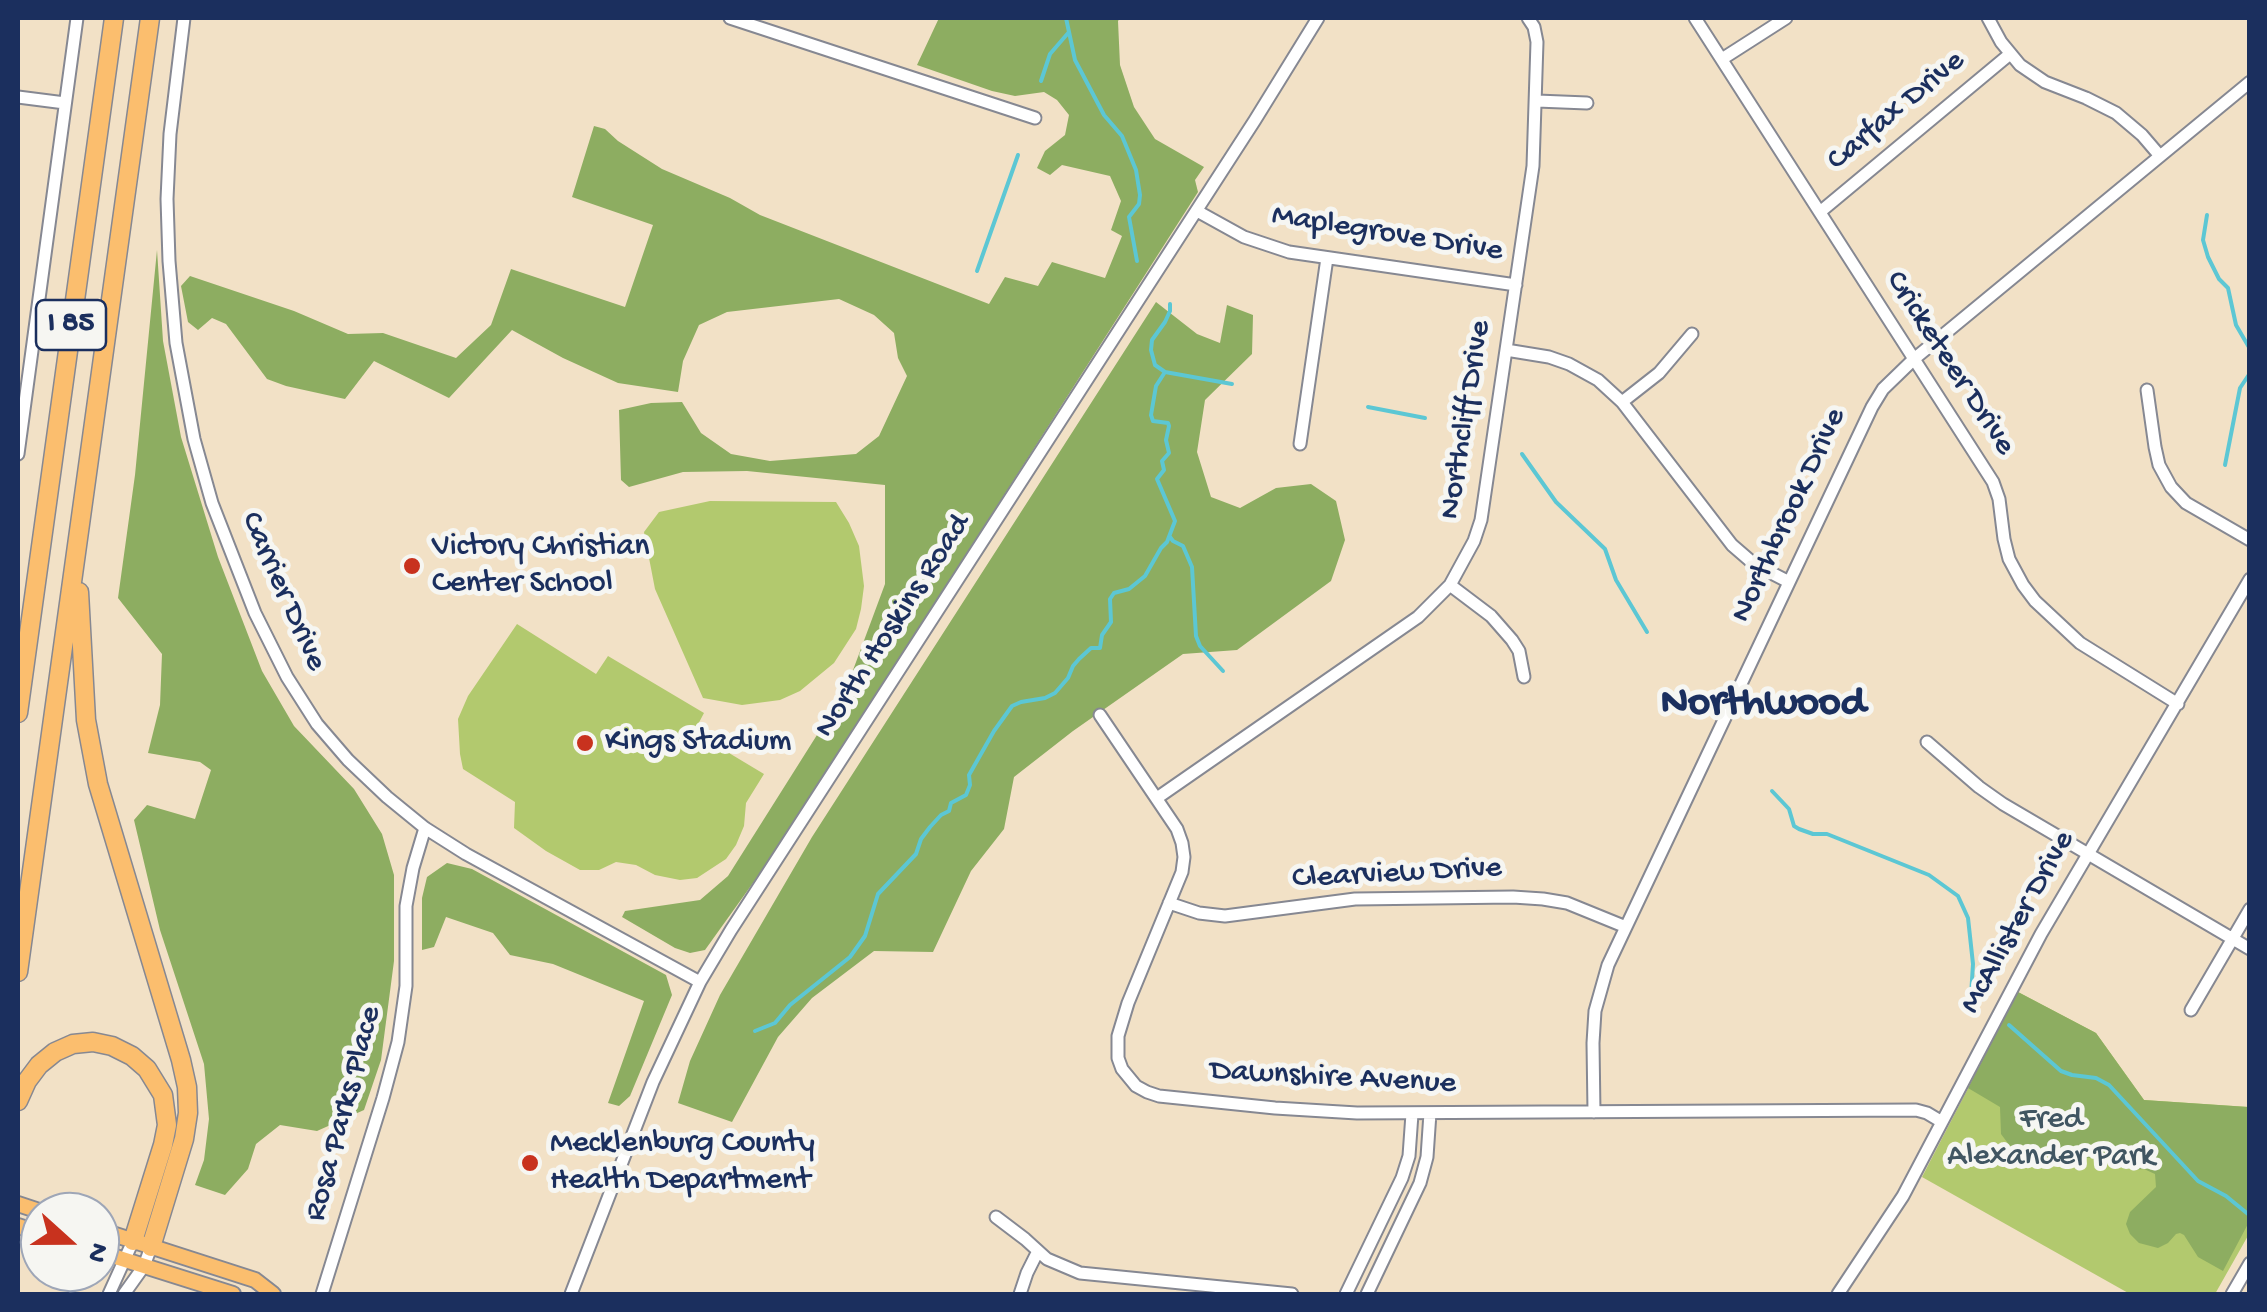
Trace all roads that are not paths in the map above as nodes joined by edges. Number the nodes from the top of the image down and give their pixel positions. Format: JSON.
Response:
{"nodes":[{"id":1,"x":77,"y":18,"type":"edge"},
{"id":2,"x":114,"y":18,"type":"edge"},
{"id":3,"x":150,"y":18,"type":"edge"},
{"id":4,"x":184,"y":18,"type":"edge"},
{"id":5,"x":730,"y":18,"type":"edge"},
{"id":6,"x":1318,"y":18,"type":"edge"},
{"id":7,"x":1528,"y":18,"type":"edge"},
{"id":8,"x":1695,"y":18,"type":"edge"},
{"id":9,"x":1786,"y":18,"type":"edge"},
{"id":10,"x":1988,"y":18,"type":"edge"},
{"id":11,"x":2010,"y":54,"type":"junction"},
{"id":12,"x":1722,"y":59,"type":"junction"},
{"id":13,"x":2250,"y":82,"type":"edge"},
{"id":14,"x":18,"y":97,"type":"edge"},
{"id":15,"x":1536,"y":101,"type":"junction"},
{"id":16,"x":65,"y":103,"type":"junction"},
{"id":17,"x":1587,"y":103,"type":"dead end"},
{"id":18,"x":1034,"y":118,"type":"dead end"},
{"id":19,"x":2160,"y":156,"type":"junction"},
{"id":20,"x":1197,"y":211,"type":"junction"},
{"id":21,"x":1820,"y":212,"type":"junction"},
{"id":22,"x":1327,"y":258,"type":"junction"},
{"id":23,"x":1516,"y":285,"type":"junction"},
{"id":24,"x":1692,"y":334,"type":"dead end"},
{"id":25,"x":1506,"y":350,"type":"junction"},
{"id":26,"x":1914,"y":359,"type":"junction"},
{"id":27,"x":2147,"y":390,"type":"dead end"},
{"id":28,"x":1622,"y":402,"type":"junction"},
{"id":29,"x":1300,"y":444,"type":"dead end"},
{"id":30,"x":18,"y":454,"type":"edge"},
{"id":31,"x":2250,"y":540,"type":"edge"},
{"id":32,"x":77,"y":546,"type":"junction"},
{"id":33,"x":2250,"y":579,"type":"edge"},
{"id":34,"x":1789,"y":582,"type":"junction"},
{"id":35,"x":1450,"y":584,"type":"junction"},
{"id":36,"x":28,"y":633,"type":"junction"},
{"id":37,"x":18,"y":667,"type":"edge"},
{"id":38,"x":1524,"y":677,"type":"dead end"},
{"id":39,"x":2178,"y":704,"type":"junction"},
{"id":40,"x":18,"y":713,"type":"edge"},
{"id":41,"x":1100,"y":715,"type":"dead end"},
{"id":42,"x":1927,"y":742,"type":"dead end"},
{"id":43,"x":1156,"y":798,"type":"junction"},
{"id":44,"x":425,"y":828,"type":"junction"},
{"id":45,"x":2089,"y":854,"type":"junction"},
{"id":46,"x":1169,"y":903,"type":"junction"},
{"id":47,"x":2250,"y":909,"type":"edge"},
{"id":48,"x":1626,"y":927,"type":"junction"},
{"id":49,"x":2232,"y":939,"type":"junction"},
{"id":50,"x":2250,"y":949,"type":"edge"},
{"id":51,"x":18,"y":972,"type":"edge"},
{"id":52,"x":700,"y":982,"type":"junction"},
{"id":53,"x":2191,"y":1010,"type":"dead end"},
{"id":54,"x":18,"y":1101,"type":"edge"},
{"id":55,"x":1594,"y":1112,"type":"junction"},
{"id":56,"x":1430,"y":1113,"type":"junction"},
{"id":57,"x":1412,"y":1114,"type":"junction"},
{"id":58,"x":1942,"y":1122,"type":"junction"},
{"id":59,"x":996,"y":1217,"type":"dead end"},
{"id":60,"x":120,"y":1237,"type":"edge"},
{"id":61,"x":1374,"y":1237,"type":"junction"},
{"id":62,"x":142,"y":1244,"type":"junction"},
{"id":63,"x":1390,"y":1244,"type":"junction"},
{"id":64,"x":1038,"y":1251,"type":"junction"},
{"id":65,"x":120,"y":1258,"type":"edge"},
{"id":66,"x":126,"y":1260,"type":"junction"},
{"id":67,"x":2250,"y":1263,"type":"edge"},
{"id":68,"x":144,"y":1266,"type":"junction"},
{"id":69,"x":109,"y":1294,"type":"edge"},
{"id":70,"x":124,"y":1294,"type":"edge"},
{"id":71,"x":233,"y":1294,"type":"edge"},
{"id":72,"x":273,"y":1294,"type":"edge"},
{"id":73,"x":322,"y":1294,"type":"edge"},
{"id":74,"x":571,"y":1294,"type":"edge"},
{"id":75,"x":1020,"y":1294,"type":"edge"},
{"id":76,"x":1292,"y":1294,"type":"edge"},
{"id":77,"x":1346,"y":1294,"type":"edge"},
{"id":78,"x":1367,"y":1294,"type":"edge"},
{"id":79,"x":1838,"y":1294,"type":"edge"},
{"id":80,"x":2232,"y":1294,"type":"edge"}],
"edges":[{"from":1,"to":16,"type":"street"},
{"from":2,"to":36,"type":"highway","number":"I 85"},
{"from":3,"to":32,"type":"highway","number":"I 85"},
{"from":4,"to":44,"type":"street","name":"Carrier Drive"},
{"from":5,"to":18,"type":"street"},
{"from":6,"to":20,"type":"street","name":"North Hoskins Road"},
{"from":7,"to":15,"type":"street","name":"Northcliff Drive"},
{"from":8,"to":12,"type":"street","name":"Cricketeer Drive"},
{"from":9,"to":12,"type":"street"},
{"from":10,"to":11,"type":"street"},
{"from":11,"to":19,"type":"street"},
{"from":11,"to":21,"type":"street","name":"Carfax Drive"},
{"from":12,"to":21,"type":"street","name":"Cricketeer Drive"},
{"from":13,"to":19,"type":"street","name":"Northbrook Drive"},
{"from":14,"to":16,"type":"street"},
{"from":15,"to":17,"type":"street"},
{"from":15,"to":23,"type":"street","name":"Northcliff Drive"},
{"from":16,"to":30,"type":"street"},
{"from":19,"to":26,"type":"street","name":"Northbrook Drive"},
{"from":20,"to":22,"type":"street","name":"Maplegrove Drive"},
{"from":20,"to":52,"type":"street","name":"North Hoskins Road"},
{"from":21,"to":26,"type":"street","name":"Cricketeer Drive"},
{"from":22,"to":23,"type":"street","name":"Maplegrove Drive"},
{"from":22,"to":29,"type":"street"},
{"from":23,"to":25,"type":"street","name":"Northcliff Drive"},
{"from":24,"to":28,"type":"street"},
{"from":25,"to":28,"type":"street"},
{"from":25,"to":35,"type":"street","name":"Northcliff Drive"},
{"from":26,"to":34,"type":"street","name":"Northbrook Drive"},
{"from":26,"to":39,"type":"street","name":"Cricketeer Drive"},
{"from":27,"to":31,"type":"street"},
{"from":28,"to":34,"type":"street"},
{"from":32,"to":51,"type":"highway","number":"I 85"},
{"from":32,"to":62,"type":"highway"},
{"from":33,"to":39,"type":"street","name":"McAllister Drive"},
{"from":34,"to":48,"type":"street","name":"Northbrook Drive"},
{"from":35,"to":38,"type":"street"},
{"from":35,"to":43,"type":"street","name":"Northcliff Drive"},
{"from":36,"to":37,"type":"highway"},
{"from":36,"to":40,"type":"highway","number":"I 85"},
{"from":39,"to":45,"type":"street","name":"McAllister Drive"},
{"from":41,"to":43,"type":"street","name":"Dawnshire Avenue"},
{"from":42,"to":45,"type":"street"},
{"from":43,"to":46,"type":"street","name":"Dawnshire Avenue"},
{"from":44,"to":52,"type":"street","name":"Carrier Drive"},
{"from":44,"to":73,"type":"street","name":"Rosa Parks Place"},
{"from":45,"to":49,"type":"street"},
{"from":45,"to":58,"type":"street","name":"McAllister Drive"},
{"from":46,"to":48,"type":"street","name":"Clearview Drive"},
{"from":46,"to":57,"type":"street","name":"Dawnshire Avenue"},
{"from":47,"to":49,"type":"street"},
{"from":48,"to":55,"type":"street","name":"Northbrook Drive"},
{"from":49,"to":50,"type":"street"},
{"from":49,"to":53,"type":"street"},
{"from":52,"to":74,"type":"street","name":"North Hoskins Road"},
{"from":54,"to":62,"type":"highway"},
{"from":55,"to":56,"type":"street","name":"Dawnshire Avenue"},
{"from":55,"to":58,"type":"street","name":"Dawnshire Avenue"},
{"from":56,"to":57,"type":"street","name":"Dawnshire Avenue"},
{"from":56,"to":63,"type":"street"},
{"from":57,"to":61,"type":"street"},
{"from":58,"to":79,"type":"street","name":"McAllister Drive"},
{"from":59,"to":64,"type":"street"},
{"from":60,"to":62,"type":"main road"},
{"from":61,"to":63,"type":"street"},
{"from":61,"to":77,"type":"street"},
{"from":62,"to":66,"type":"street"},
{"from":62,"to":68,"type":"street"},
{"from":62,"to":72,"type":"main road"},
{"from":63,"to":78,"type":"street"},
{"from":64,"to":75,"type":"street"},
{"from":64,"to":76,"type":"street"},
{"from":65,"to":66,"type":"main road"},
{"from":66,"to":68,"type":"main road"},
{"from":66,"to":69,"type":"street"},
{"from":67,"to":80,"type":"street"},
{"from":68,"to":70,"type":"street"},
{"from":68,"to":71,"type":"main road"}]}
